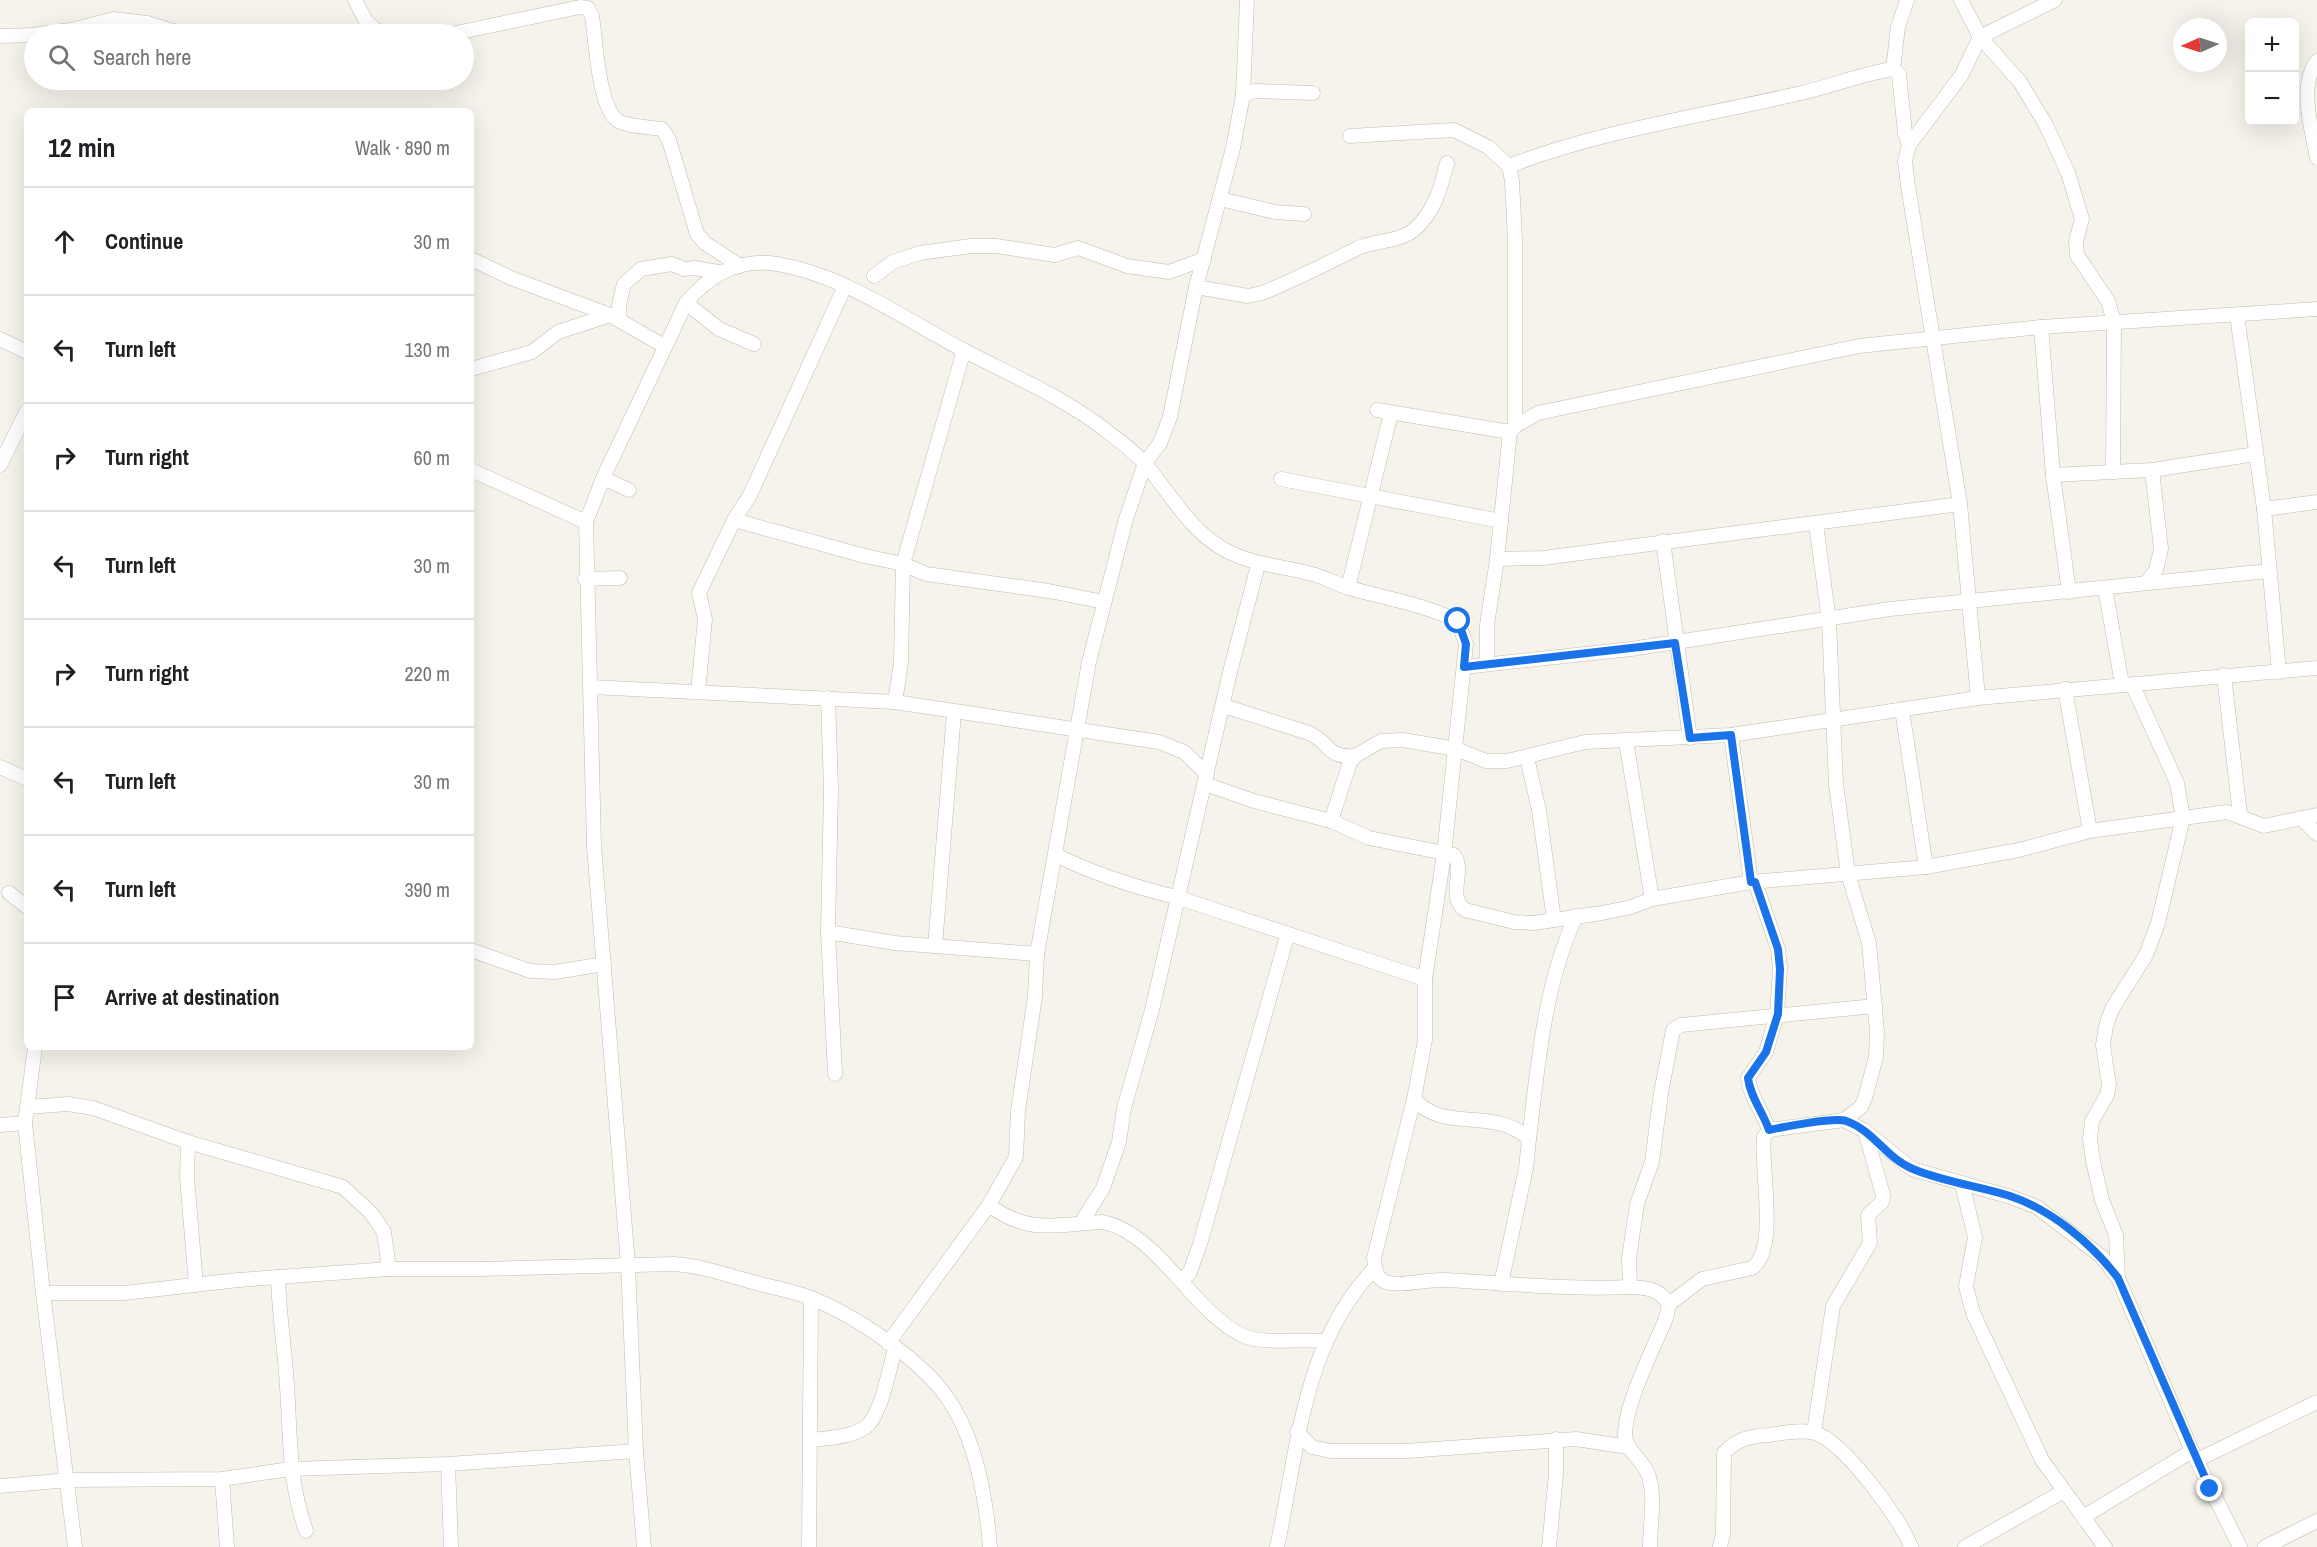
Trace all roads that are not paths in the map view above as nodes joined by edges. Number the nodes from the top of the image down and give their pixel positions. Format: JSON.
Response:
{"nodes":[{"id":1,"x":355,"y":0,"type":"edge"},
{"id":2,"x":1247,"y":0,"type":"edge"},
{"id":3,"x":1906,"y":0,"type":"edge"},
{"id":4,"x":1961,"y":0,"type":"edge"},
{"id":5,"x":2055,"y":0,"type":"edge"},
{"id":6,"x":94,"y":24,"type":"edge"},
{"id":7,"x":150,"y":24,"type":"edge"},
{"id":8,"x":369,"y":24,"type":"edge"},
{"id":9,"x":474,"y":29,"type":"edge"},
{"id":10,"x":24,"y":35,"type":"edge"},
{"id":11,"x":0,"y":36,"type":"edge"},
{"id":12,"x":1980,"y":37,"type":"junction"},
{"id":13,"x":2317,"y":61,"type":"edge"},
{"id":14,"x":1893,"y":69,"type":"junction"},
{"id":15,"x":1313,"y":93,"type":"dead end"},
{"id":16,"x":1243,"y":95,"type":"junction"},
{"id":17,"x":1350,"y":136,"type":"dead end"},
{"id":18,"x":1909,"y":145,"type":"junction"},
{"id":19,"x":2317,"y":158,"type":"edge"},
{"id":20,"x":1447,"y":163,"type":"dead end"},
{"id":21,"x":1509,"y":166,"type":"junction"},
{"id":22,"x":1220,"y":200,"type":"junction"},
{"id":23,"x":1304,"y":214,"type":"dead end"},
{"id":24,"x":1204,"y":259,"type":"junction"},
{"id":25,"x":474,"y":260,"type":"edge"},
{"id":26,"x":740,"y":266,"type":"junction"},
{"id":27,"x":718,"y":272,"type":"junction"},
{"id":28,"x":874,"y":276,"type":"dead end"},
{"id":29,"x":845,"y":286,"type":"junction"},
{"id":30,"x":1196,"y":288,"type":"junction"},
{"id":31,"x":2317,"y":297,"type":"edge"},
{"id":32,"x":686,"y":303,"type":"junction"},
{"id":33,"x":2302,"y":309,"type":"junction"},
{"id":34,"x":2317,"y":309,"type":"edge"},
{"id":35,"x":2237,"y":315,"type":"junction"},
{"id":36,"x":615,"y":318,"type":"junction"},
{"id":37,"x":2114,"y":322,"type":"junction"},
{"id":38,"x":2041,"y":327,"type":"junction"},
{"id":39,"x":0,"y":339,"type":"edge"},
{"id":40,"x":1933,"y":340,"type":"junction"},
{"id":41,"x":754,"y":344,"type":"dead end"},
{"id":42,"x":664,"y":346,"type":"junction"},
{"id":43,"x":964,"y":350,"type":"junction"},
{"id":44,"x":24,"y":351,"type":"edge"},
{"id":45,"x":474,"y":368,"type":"edge"},
{"id":46,"x":1377,"y":410,"type":"dead end"},
{"id":47,"x":1391,"y":413,"type":"junction"},
{"id":48,"x":24,"y":417,"type":"edge"},
{"id":49,"x":1513,"y":429,"type":"junction"},
{"id":50,"x":2256,"y":454,"type":"junction"},
{"id":51,"x":1145,"y":463,"type":"junction"},
{"id":52,"x":0,"y":465,"type":"edge"},
{"id":53,"x":2152,"y":470,"type":"junction"},
{"id":54,"x":474,"y":471,"type":"edge"},
{"id":55,"x":2113,"y":472,"type":"junction"},
{"id":56,"x":2053,"y":475,"type":"junction"},
{"id":57,"x":603,"y":478,"type":"junction"},
{"id":58,"x":1281,"y":479,"type":"dead end"},
{"id":59,"x":629,"y":490,"type":"dead end"},
{"id":60,"x":1369,"y":497,"type":"junction"},
{"id":61,"x":2317,"y":502,"type":"edge"},
{"id":62,"x":1960,"y":504,"type":"junction"},
{"id":63,"x":2264,"y":509,"type":"junction"},
{"id":64,"x":734,"y":520,"type":"junction"},
{"id":65,"x":1501,"y":521,"type":"junction"},
{"id":66,"x":586,"y":522,"type":"junction"},
{"id":67,"x":1816,"y":524,"type":"junction"},
{"id":68,"x":1663,"y":541,"type":"junction"},
{"id":69,"x":1497,"y":559,"type":"junction"},
{"id":70,"x":903,"y":564,"type":"junction"},
{"id":71,"x":1258,"y":565,"type":"junction"},
{"id":72,"x":2269,"y":571,"type":"junction"},
{"id":73,"x":620,"y":578,"type":"dead end"},
{"id":74,"x":585,"y":579,"type":"junction"},
{"id":75,"x":2146,"y":583,"type":"junction"},
{"id":76,"x":1348,"y":588,"type":"junction"},
{"id":77,"x":2105,"y":588,"type":"junction"},
{"id":78,"x":2069,"y":592,"type":"junction"},
{"id":79,"x":1967,"y":601,"type":"junction"},
{"id":80,"x":1104,"y":602,"type":"junction"},
{"id":81,"x":1829,"y":621,"type":"junction"},
{"id":82,"x":1675,"y":643,"type":"junction"},
{"id":83,"x":1487,"y":663,"type":"junction"},
{"id":84,"x":1464,"y":667,"type":"junction"},
{"id":85,"x":2317,"y":668,"type":"edge"},
{"id":86,"x":2279,"y":672,"type":"junction"},
{"id":87,"x":2224,"y":675,"type":"junction"},
{"id":88,"x":2127,"y":684,"type":"junction"},
{"id":89,"x":591,"y":687,"type":"junction"},
{"id":90,"x":2065,"y":689,"type":"junction"},
{"id":91,"x":698,"y":692,"type":"junction"},
{"id":92,"x":828,"y":698,"type":"junction"},
{"id":93,"x":1978,"y":698,"type":"junction"},
{"id":94,"x":895,"y":702,"type":"junction"},
{"id":95,"x":1224,"y":706,"type":"junction"},
{"id":96,"x":1902,"y":710,"type":"junction"},
{"id":97,"x":954,"y":713,"type":"junction"},
{"id":98,"x":1832,"y":720,"type":"junction"},
{"id":99,"x":1076,"y":728,"type":"junction"},
{"id":100,"x":1731,"y":735,"type":"junction"},
{"id":101,"x":1690,"y":738,"type":"junction"},
{"id":102,"x":1626,"y":741,"type":"junction"},
{"id":103,"x":1456,"y":749,"type":"junction"},
{"id":104,"x":1355,"y":756,"type":"junction"},
{"id":105,"x":1527,"y":758,"type":"junction"},
{"id":106,"x":0,"y":768,"type":"edge"},
{"id":107,"x":24,"y":778,"type":"edge"},
{"id":108,"x":1206,"y":779,"type":"junction"},
{"id":109,"x":2240,"y":815,"type":"junction"},
{"id":110,"x":2317,"y":815,"type":"edge"},
{"id":111,"x":2183,"y":818,"type":"junction"},
{"id":112,"x":2301,"y":818,"type":"junction"},
{"id":113,"x":1331,"y":821,"type":"junction"},
{"id":114,"x":2090,"y":831,"type":"junction"},
{"id":115,"x":2317,"y":834,"type":"edge"},
{"id":116,"x":1444,"y":854,"type":"junction"},
{"id":117,"x":1056,"y":855,"type":"junction"},
{"id":118,"x":1926,"y":867,"type":"junction"},
{"id":119,"x":1848,"y":874,"type":"junction"},
{"id":120,"x":1753,"y":882,"type":"junction"},
{"id":121,"x":9,"y":893,"type":"dead end"},
{"id":122,"x":1176,"y":897,"type":"junction"},
{"id":123,"x":1652,"y":899,"type":"junction"},
{"id":124,"x":24,"y":905,"type":"edge"},
{"id":125,"x":1576,"y":916,"type":"junction"},
{"id":126,"x":1554,"y":920,"type":"junction"},
{"id":127,"x":828,"y":932,"type":"junction"},
{"id":128,"x":1287,"y":936,"type":"junction"},
{"id":129,"x":935,"y":946,"type":"junction"},
{"id":130,"x":474,"y":951,"type":"edge"},
{"id":131,"x":1037,"y":954,"type":"junction"},
{"id":132,"x":604,"y":964,"type":"junction"},
{"id":133,"x":1425,"y":979,"type":"junction"},
{"id":134,"x":1875,"y":1006,"type":"junction"},
{"id":135,"x":1778,"y":1014,"type":"junction"},
{"id":136,"x":35,"y":1050,"type":"edge"},
{"id":137,"x":835,"y":1074,"type":"dead end"},
{"id":138,"x":1414,"y":1099,"type":"junction"},
{"id":139,"x":28,"y":1107,"type":"junction"},
{"id":140,"x":1845,"y":1120,"type":"junction"},
{"id":141,"x":25,"y":1123,"type":"junction"},
{"id":142,"x":0,"y":1125,"type":"edge"},
{"id":143,"x":1769,"y":1130,"type":"junction"},
{"id":144,"x":1865,"y":1131,"type":"junction"},
{"id":145,"x":1529,"y":1139,"type":"junction"},
{"id":146,"x":188,"y":1142,"type":"junction"},
{"id":147,"x":1962,"y":1184,"type":"junction"},
{"id":148,"x":989,"y":1205,"type":"junction"},
{"id":149,"x":1081,"y":1223,"type":"junction"},
{"id":150,"x":628,"y":1265,"type":"junction"},
{"id":151,"x":1375,"y":1268,"type":"junction"},
{"id":152,"x":389,"y":1269,"type":"junction"},
{"id":153,"x":278,"y":1277,"type":"junction"},
{"id":154,"x":2118,"y":1278,"type":"junction"},
{"id":155,"x":1182,"y":1281,"type":"junction"},
{"id":156,"x":1501,"y":1284,"type":"junction"},
{"id":157,"x":196,"y":1285,"type":"junction"},
{"id":158,"x":1630,"y":1287,"type":"junction"},
{"id":159,"x":43,"y":1293,"type":"junction"},
{"id":160,"x":811,"y":1298,"type":"junction"},
{"id":161,"x":1669,"y":1304,"type":"junction"},
{"id":162,"x":1325,"y":1341,"type":"junction"},
{"id":163,"x":892,"y":1345,"type":"junction"},
{"id":164,"x":2317,"y":1402,"type":"edge"},
{"id":165,"x":1297,"y":1432,"type":"junction"},
{"id":166,"x":1814,"y":1432,"type":"junction"},
{"id":167,"x":1556,"y":1439,"type":"junction"},
{"id":168,"x":811,"y":1440,"type":"junction"},
{"id":169,"x":1628,"y":1447,"type":"junction"},
{"id":170,"x":636,"y":1451,"type":"junction"},
{"id":171,"x":2195,"y":1456,"type":"junction"},
{"id":172,"x":448,"y":1464,"type":"junction"},
{"id":173,"x":290,"y":1469,"type":"junction"},
{"id":174,"x":222,"y":1479,"type":"junction"},
{"id":175,"x":69,"y":1480,"type":"junction"},
{"id":176,"x":0,"y":1486,"type":"edge"},
{"id":177,"x":2064,"y":1491,"type":"junction"},
{"id":178,"x":2083,"y":1517,"type":"junction"},
{"id":179,"x":2317,"y":1521,"type":"edge"},
{"id":180,"x":306,"y":1532,"type":"dead end"},
{"id":181,"x":75,"y":1547,"type":"edge"},
{"id":182,"x":227,"y":1547,"type":"edge"},
{"id":183,"x":452,"y":1547,"type":"edge"},
{"id":184,"x":644,"y":1547,"type":"edge"},
{"id":185,"x":809,"y":1547,"type":"edge"},
{"id":186,"x":990,"y":1547,"type":"edge"},
{"id":187,"x":1277,"y":1547,"type":"edge"},
{"id":188,"x":1549,"y":1547,"type":"edge"},
{"id":189,"x":1650,"y":1547,"type":"edge"},
{"id":190,"x":1720,"y":1547,"type":"edge"},
{"id":191,"x":1911,"y":1547,"type":"edge"},
{"id":192,"x":1965,"y":1547,"type":"edge"},
{"id":193,"x":2105,"y":1547,"type":"edge"},
{"id":194,"x":2240,"y":1547,"type":"edge"},
{"id":195,"x":2265,"y":1547,"type":"edge"}],
"edges":[{"from":1,"to":8,"type":"street"},
{"from":2,"to":16,"type":"street"},
{"from":3,"to":14,"type":"street"},
{"from":4,"to":12,"type":"street"},
{"from":5,"to":12,"type":"street"},
{"from":6,"to":7,"type":"street"},
{"from":9,"to":26,"type":"street"},
{"from":10,"to":11,"type":"street"},
{"from":12,"to":18,"type":"street"},
{"from":12,"to":37,"type":"street"},
{"from":13,"to":19,"type":"street"},
{"from":14,"to":18,"type":"street"},
{"from":14,"to":21,"type":"street"},
{"from":15,"to":16,"type":"street"},
{"from":16,"to":22,"type":"street"},
{"from":17,"to":21,"type":"street"},
{"from":18,"to":40,"type":"street"},
{"from":20,"to":30,"type":"street"},
{"from":21,"to":49,"type":"street"},
{"from":22,"to":23,"type":"street"},
{"from":22,"to":24,"type":"street"},
{"from":24,"to":28,"type":"street"},
{"from":24,"to":30,"type":"street"},
{"from":25,"to":36,"type":"street"},
{"from":26,"to":27,"type":"street"},
{"from":26,"to":29,"type":"street"},
{"from":27,"to":32,"type":"street"},
{"from":27,"to":36,"type":"street"},
{"from":29,"to":43,"type":"street"},
{"from":29,"to":64,"type":"street"},
{"from":30,"to":51,"type":"street"},
{"from":31,"to":33,"type":"street"},
{"from":32,"to":41,"type":"street"},
{"from":32,"to":42,"type":"street"},
{"from":33,"to":34,"type":"street"},
{"from":33,"to":35,"type":"street"},
{"from":35,"to":37,"type":"street"},
{"from":35,"to":50,"type":"street"},
{"from":36,"to":42,"type":"street"},
{"from":36,"to":45,"type":"street"},
{"from":37,"to":38,"type":"street"},
{"from":37,"to":55,"type":"street"},
{"from":38,"to":40,"type":"street"},
{"from":38,"to":56,"type":"street"},
{"from":39,"to":44,"type":"street"},
{"from":40,"to":49,"type":"street"},
{"from":40,"to":62,"type":"street"},
{"from":42,"to":57,"type":"street"},
{"from":43,"to":51,"type":"street"},
{"from":43,"to":70,"type":"street"},
{"from":46,"to":47,"type":"street"},
{"from":47,"to":49,"type":"street"},
{"from":47,"to":60,"type":"street"},
{"from":48,"to":52,"type":"street"},
{"from":49,"to":65,"type":"street"},
{"from":50,"to":53,"type":"street"},
{"from":50,"to":63,"type":"street"},
{"from":51,"to":71,"type":"street"},
{"from":51,"to":80,"type":"street"},
{"from":53,"to":55,"type":"street"},
{"from":53,"to":75,"type":"street"},
{"from":54,"to":66,"type":"street"},
{"from":55,"to":56,"type":"street"},
{"from":56,"to":78,"type":"street"},
{"from":57,"to":59,"type":"street"},
{"from":57,"to":66,"type":"street"},
{"from":58,"to":60,"type":"street"},
{"from":60,"to":65,"type":"street"},
{"from":60,"to":76,"type":"street"},
{"from":61,"to":63,"type":"street"},
{"from":62,"to":67,"type":"street"},
{"from":62,"to":79,"type":"street"},
{"from":63,"to":72,"type":"street"},
{"from":64,"to":70,"type":"street"},
{"from":64,"to":91,"type":"street"},
{"from":65,"to":69,"type":"street"},
{"from":66,"to":74,"type":"street"},
{"from":67,"to":68,"type":"street"},
{"from":67,"to":81,"type":"street"},
{"from":68,"to":69,"type":"street"},
{"from":68,"to":82,"type":"street"},
{"from":69,"to":83,"type":"street"},
{"from":70,"to":80,"type":"street"},
{"from":70,"to":94,"type":"street"},
{"from":71,"to":76,"type":"street"},
{"from":71,"to":95,"type":"street"},
{"from":72,"to":75,"type":"street"},
{"from":72,"to":86,"type":"street"},
{"from":73,"to":74,"type":"street"},
{"from":74,"to":89,"type":"street"},
{"from":75,"to":77,"type":"street"},
{"from":76,"to":84,"type":"street"},
{"from":77,"to":78,"type":"street"},
{"from":77,"to":88,"type":"street"},
{"from":78,"to":79,"type":"street"},
{"from":79,"to":81,"type":"street"},
{"from":79,"to":93,"type":"street"},
{"from":80,"to":99,"type":"street"},
{"from":81,"to":82,"type":"street"},
{"from":81,"to":98,"type":"street"},
{"from":82,"to":83,"type":"street"},
{"from":82,"to":101,"type":"street"},
{"from":83,"to":84,"type":"street"},
{"from":84,"to":103,"type":"street"},
{"from":85,"to":86,"type":"street"},
{"from":86,"to":87,"type":"street"},
{"from":87,"to":88,"type":"street"},
{"from":87,"to":109,"type":"street"},
{"from":88,"to":90,"type":"street"},
{"from":88,"to":111,"type":"street"},
{"from":89,"to":91,"type":"street"},
{"from":89,"to":132,"type":"street"},
{"from":90,"to":93,"type":"street"},
{"from":90,"to":114,"type":"street"},
{"from":91,"to":92,"type":"street"},
{"from":92,"to":94,"type":"street"},
{"from":92,"to":127,"type":"street"},
{"from":93,"to":96,"type":"street"},
{"from":94,"to":97,"type":"street"},
{"from":95,"to":104,"type":"street"},
{"from":95,"to":108,"type":"street"},
{"from":96,"to":98,"type":"street"},
{"from":96,"to":118,"type":"street"},
{"from":97,"to":99,"type":"street"},
{"from":97,"to":129,"type":"street"},
{"from":98,"to":100,"type":"street"},
{"from":98,"to":119,"type":"street"},
{"from":99,"to":108,"type":"street"},
{"from":99,"to":117,"type":"street"},
{"from":100,"to":101,"type":"street"},
{"from":100,"to":120,"type":"street"},
{"from":101,"to":102,"type":"street"},
{"from":102,"to":105,"type":"street"},
{"from":102,"to":123,"type":"street"},
{"from":103,"to":104,"type":"street"},
{"from":103,"to":105,"type":"street"},
{"from":103,"to":116,"type":"street"},
{"from":104,"to":113,"type":"street"},
{"from":105,"to":126,"type":"street"},
{"from":106,"to":107,"type":"street"},
{"from":108,"to":113,"type":"street"},
{"from":108,"to":122,"type":"street"},
{"from":109,"to":111,"type":"street"},
{"from":109,"to":112,"type":"street"},
{"from":110,"to":112,"type":"street"},
{"from":111,"to":114,"type":"street"},
{"from":111,"to":154,"type":"street"},
{"from":112,"to":115,"type":"street"},
{"from":113,"to":116,"type":"street"},
{"from":114,"to":118,"type":"street"},
{"from":116,"to":126,"type":"street"},
{"from":116,"to":133,"type":"street"},
{"from":117,"to":122,"type":"street"},
{"from":117,"to":131,"type":"street"},
{"from":118,"to":119,"type":"street"},
{"from":119,"to":120,"type":"street"},
{"from":119,"to":134,"type":"street"},
{"from":120,"to":123,"type":"street"},
{"from":120,"to":135,"type":"street"},
{"from":121,"to":124,"type":"street"},
{"from":122,"to":128,"type":"street"},
{"from":122,"to":149,"type":"street"},
{"from":123,"to":125,"type":"street"},
{"from":125,"to":126,"type":"street"},
{"from":125,"to":145,"type":"street"},
{"from":127,"to":129,"type":"street"},
{"from":127,"to":137,"type":"street"},
{"from":128,"to":133,"type":"street"},
{"from":128,"to":155,"type":"street"},
{"from":129,"to":131,"type":"street"},
{"from":130,"to":132,"type":"street"},
{"from":131,"to":148,"type":"street"},
{"from":132,"to":150,"type":"street"},
{"from":133,"to":138,"type":"street"},
{"from":134,"to":135,"type":"street"},
{"from":134,"to":140,"type":"street"},
{"from":135,"to":143,"type":"street"},
{"from":135,"to":158,"type":"street"},
{"from":136,"to":139,"type":"street"},
{"from":138,"to":145,"type":"street"},
{"from":138,"to":151,"type":"street"},
{"from":139,"to":141,"type":"street"},
{"from":139,"to":146,"type":"street"},
{"from":140,"to":143,"type":"street"},
{"from":140,"to":144,"type":"street"},
{"from":141,"to":142,"type":"street"},
{"from":141,"to":159,"type":"street"},
{"from":143,"to":161,"type":"street"},
{"from":144,"to":147,"type":"street"},
{"from":144,"to":166,"type":"street"},
{"from":145,"to":156,"type":"street"},
{"from":146,"to":152,"type":"street"},
{"from":146,"to":157,"type":"street"},
{"from":147,"to":154,"type":"street"},
{"from":147,"to":177,"type":"street"},
{"from":148,"to":149,"type":"street"},
{"from":148,"to":163,"type":"street"},
{"from":149,"to":155,"type":"street"},
{"from":150,"to":152,"type":"street"},
{"from":150,"to":160,"type":"street"},
{"from":150,"to":170,"type":"street"},
{"from":151,"to":156,"type":"street"},
{"from":151,"to":162,"type":"street"},
{"from":152,"to":153,"type":"street"},
{"from":153,"to":157,"type":"street"},
{"from":153,"to":173,"type":"street"},
{"from":154,"to":171,"type":"street"},
{"from":155,"to":162,"type":"street"},
{"from":156,"to":158,"type":"street"},
{"from":157,"to":159,"type":"street"},
{"from":158,"to":161,"type":"street"},
{"from":159,"to":175,"type":"street"},
{"from":160,"to":163,"type":"street"},
{"from":160,"to":168,"type":"street"},
{"from":161,"to":169,"type":"street"},
{"from":162,"to":165,"type":"street"},
{"from":163,"to":168,"type":"street"},
{"from":163,"to":186,"type":"street"},
{"from":164,"to":171,"type":"street"},
{"from":165,"to":167,"type":"street"},
{"from":165,"to":187,"type":"street"},
{"from":166,"to":190,"type":"street"},
{"from":166,"to":191,"type":"street"},
{"from":167,"to":169,"type":"street"},
{"from":167,"to":188,"type":"street"},
{"from":168,"to":185,"type":"street"},
{"from":169,"to":189,"type":"street"},
{"from":170,"to":172,"type":"street"},
{"from":170,"to":184,"type":"street"},
{"from":171,"to":178,"type":"street"},
{"from":171,"to":194,"type":"street"},
{"from":172,"to":173,"type":"street"},
{"from":172,"to":183,"type":"street"},
{"from":173,"to":174,"type":"street"},
{"from":173,"to":180,"type":"street"},
{"from":174,"to":175,"type":"street"},
{"from":174,"to":182,"type":"street"},
{"from":175,"to":176,"type":"street"},
{"from":175,"to":181,"type":"street"},
{"from":177,"to":178,"type":"street"},
{"from":177,"to":192,"type":"street"},
{"from":178,"to":193,"type":"street"},
{"from":179,"to":195,"type":"street"}]}
